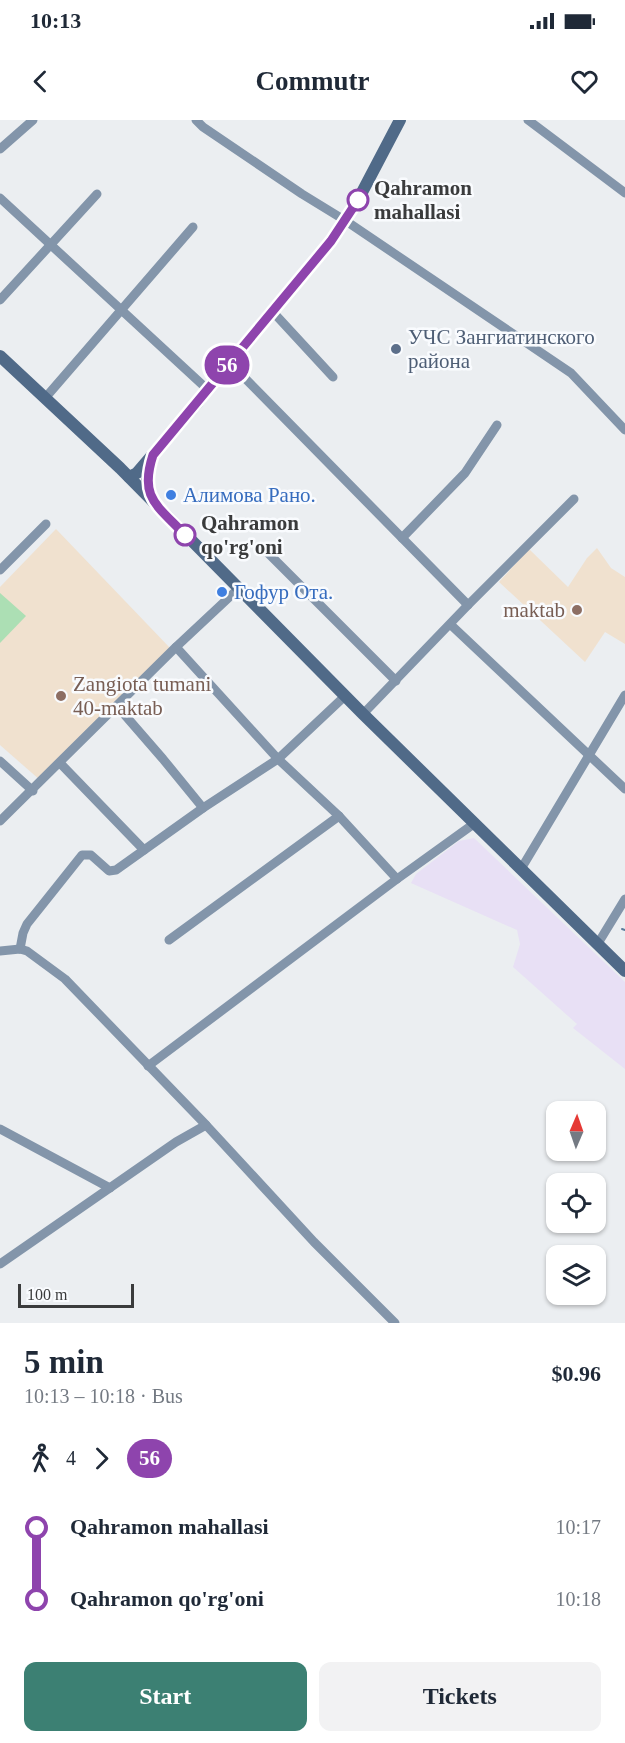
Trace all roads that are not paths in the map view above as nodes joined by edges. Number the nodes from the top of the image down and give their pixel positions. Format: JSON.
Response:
{"nodes":[{"id":1,"x":33,"y":120,"type":"edge"},
{"id":2,"x":196,"y":120,"type":"edge"},
{"id":3,"x":400,"y":120,"type":"edge"},
{"id":4,"x":528,"y":120,"type":"edge"},
{"id":5,"x":0,"y":149,"type":"edge"},
{"id":6,"x":625,"y":193,"type":"edge"},
{"id":7,"x":97,"y":194,"type":"dead end"},
{"id":8,"x":0,"y":198,"type":"edge"},
{"id":9,"x":346,"y":221,"type":"junction"},
{"id":10,"x":193,"y":227,"type":"dead end"},
{"id":11,"x":51,"y":246,"type":"junction"},
{"id":12,"x":0,"y":300,"type":"edge"},
{"id":13,"x":121,"y":310,"type":"junction"},
{"id":14,"x":273,"y":312,"type":"junction"},
{"id":15,"x":0,"y":356,"type":"edge"},
{"id":16,"x":230,"y":362,"type":"junction"},
{"id":17,"x":333,"y":377,"type":"dead end"},
{"id":18,"x":207,"y":389,"type":"junction"},
{"id":19,"x":46,"y":397,"type":"junction"},
{"id":20,"x":497,"y":425,"type":"dead end"},
{"id":21,"x":623,"y":425,"type":"edge"},
{"id":22,"x":153,"y":455,"type":"junction"},
{"id":23,"x":129,"y":477,"type":"junction"},
{"id":24,"x":151,"y":499,"type":"junction"},
{"id":25,"x":574,"y":499,"type":"dead end"},
{"id":26,"x":46,"y":524,"type":"dead end"},
{"id":27,"x":402,"y":538,"type":"junction"},
{"id":28,"x":266,"y":551,"type":"dead end"},
{"id":29,"x":0,"y":570,"type":"edge"},
{"id":30,"x":238,"y":589,"type":"junction"},
{"id":31,"x":468,"y":605,"type":"junction"},
{"id":32,"x":451,"y":625,"type":"junction"},
{"id":33,"x":176,"y":647,"type":"junction"},
{"id":34,"x":396,"y":681,"type":"junction"},
{"id":35,"x":625,"y":694,"type":"edge"},
{"id":36,"x":345,"y":696,"type":"junction"},
{"id":37,"x":117,"y":706,"type":"junction"},
{"id":38,"x":363,"y":714,"type":"junction"},
{"id":39,"x":589,"y":754,"type":"junction"},
{"id":40,"x":278,"y":759,"type":"junction"},
{"id":41,"x":0,"y":761,"type":"edge"},
{"id":42,"x":60,"y":763,"type":"junction"},
{"id":43,"x":625,"y":789,"type":"edge"},
{"id":44,"x":33,"y":791,"type":"junction"},
{"id":45,"x":202,"y":808,"type":"junction"},
{"id":46,"x":339,"y":816,"type":"junction"},
{"id":47,"x":0,"y":821,"type":"edge"},
{"id":48,"x":475,"y":823,"type":"junction"},
{"id":49,"x":144,"y":850,"type":"junction"},
{"id":50,"x":521,"y":869,"type":"junction"},
{"id":51,"x":397,"y":879,"type":"junction"},
{"id":52,"x":625,"y":899,"type":"edge"},
{"id":53,"x":169,"y":940,"type":"dead end"},
{"id":54,"x":597,"y":945,"type":"junction"},
{"id":55,"x":20,"y":949,"type":"junction"},
{"id":56,"x":0,"y":951,"type":"edge"},
{"id":57,"x":625,"y":971,"type":"edge"},
{"id":58,"x":148,"y":1066,"type":"junction"},
{"id":59,"x":207,"y":1125,"type":"junction"},
{"id":60,"x":0,"y":1129,"type":"edge"},
{"id":61,"x":110,"y":1188,"type":"junction"},
{"id":62,"x":0,"y":1264,"type":"edge"},
{"id":63,"x":390,"y":1321,"type":"edge"}],
"edges":[{"from":1,"to":5,"type":"street"},
{"from":2,"to":9,"type":"street"},
{"from":3,"to":9,"type":"main road"},
{"from":4,"to":6,"type":"street"},
{"from":7,"to":11,"type":"street"},
{"from":8,"to":11,"type":"street"},
{"from":9,"to":14,"type":"main road"},
{"from":9,"to":21,"type":"street"},
{"from":10,"to":13,"type":"street"},
{"from":11,"to":12,"type":"street"},
{"from":11,"to":13,"type":"street"},
{"from":13,"to":18,"type":"street"},
{"from":13,"to":19,"type":"street"},
{"from":14,"to":16,"type":"main road"},
{"from":14,"to":17,"type":"street"},
{"from":15,"to":19,"type":"main road"},
{"from":16,"to":18,"type":"main road"},
{"from":16,"to":27,"type":"street"},
{"from":18,"to":22,"type":"main road"},
{"from":18,"to":23,"type":"main road"},
{"from":19,"to":23,"type":"main road"},
{"from":20,"to":27,"type":"street"},
{"from":22,"to":23,"type":"main road"},
{"from":22,"to":24,"type":"main road"},
{"from":23,"to":24,"type":"main road"},
{"from":24,"to":30,"type":"main road"},
{"from":25,"to":31,"type":"street"},
{"from":26,"to":29,"type":"street"},
{"from":27,"to":31,"type":"street"},
{"from":28,"to":34,"type":"street"},
{"from":30,"to":33,"type":"street"},
{"from":30,"to":36,"type":"main road"},
{"from":31,"to":32,"type":"street"},
{"from":32,"to":34,"type":"street"},
{"from":32,"to":39,"type":"street"},
{"from":33,"to":37,"type":"street"},
{"from":33,"to":40,"type":"street"},
{"from":34,"to":38,"type":"street"},
{"from":35,"to":39,"type":"street"},
{"from":36,"to":38,"type":"main road"},
{"from":36,"to":40,"type":"street"},
{"from":37,"to":42,"type":"street"},
{"from":37,"to":45,"type":"street"},
{"from":38,"to":48,"type":"main road"},
{"from":39,"to":43,"type":"street"},
{"from":39,"to":50,"type":"street"},
{"from":40,"to":45,"type":"street"},
{"from":40,"to":46,"type":"street"},
{"from":41,"to":44,"type":"street"},
{"from":42,"to":44,"type":"street"},
{"from":42,"to":49,"type":"street"},
{"from":44,"to":47,"type":"street"},
{"from":45,"to":49,"type":"street"},
{"from":46,"to":51,"type":"street"},
{"from":46,"to":53,"type":"street"},
{"from":48,"to":50,"type":"main road"},
{"from":48,"to":51,"type":"street"},
{"from":49,"to":55,"type":"street"},
{"from":50,"to":54,"type":"main road"},
{"from":51,"to":58,"type":"street"},
{"from":52,"to":54,"type":"street"},
{"from":54,"to":57,"type":"main road"},
{"from":55,"to":56,"type":"street"},
{"from":55,"to":58,"type":"street"},
{"from":58,"to":59,"type":"street"},
{"from":59,"to":61,"type":"street"},
{"from":59,"to":63,"type":"street"},
{"from":60,"to":61,"type":"street"},
{"from":61,"to":62,"type":"street"}]}
